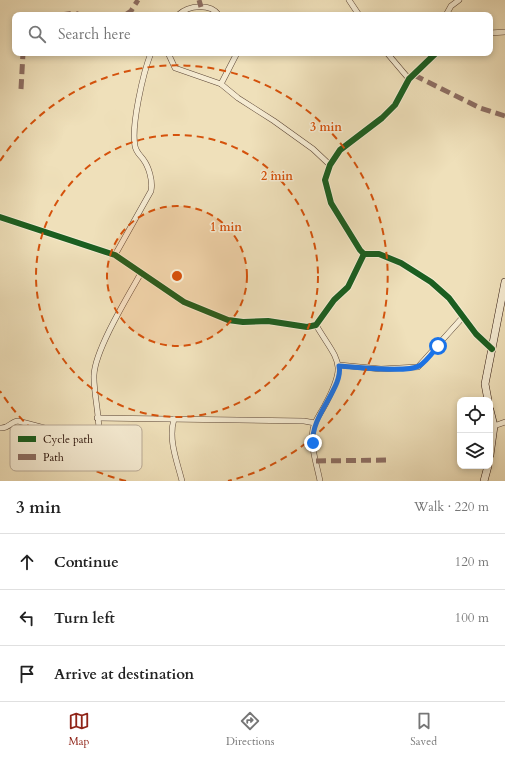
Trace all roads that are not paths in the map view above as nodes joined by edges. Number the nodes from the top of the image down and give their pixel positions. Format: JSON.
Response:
{"nodes":[{"id":1,"x":349,"y":0,"type":"edge"},
{"id":2,"x":458,"y":0,"type":"edge"},
{"id":3,"x":182,"y":12,"type":"edge"},
{"id":4,"x":214,"y":12,"type":"edge"},
{"id":5,"x":357,"y":12,"type":"edge"},
{"id":6,"x":448,"y":12,"type":"edge"},
{"id":7,"x":505,"y":32,"type":"edge"},
{"id":8,"x":493,"y":33,"type":"edge"},
{"id":9,"x":149,"y":56,"type":"edge"},
{"id":10,"x":169,"y":56,"type":"edge"},
{"id":11,"x":236,"y":56,"type":"edge"},
{"id":12,"x":389,"y":56,"type":"edge"},
{"id":13,"x":433,"y":56,"type":"edge"},
{"id":14,"x":409,"y":79,"type":"junction"},
{"id":15,"x":221,"y":84,"type":"junction"},
{"id":16,"x":330,"y":165,"type":"junction"},
{"id":17,"x":0,"y":217,"type":"edge"},
{"id":18,"x":364,"y":254,"type":"junction"},
{"id":19,"x":115,"y":255,"type":"junction"},
{"id":20,"x":141,"y":273,"type":"junction"},
{"id":21,"x":505,"y":282,"type":"edge"},
{"id":22,"x":503,"y":307,"type":"edge"},
{"id":23,"x":463,"y":316,"type":"junction"},
{"id":24,"x":316,"y":325,"type":"junction"},
{"id":25,"x":492,"y":349,"type":"junction"},
{"id":26,"x":339,"y":366,"type":"junction"},
{"id":27,"x":487,"y":397,"type":"edge"},
{"id":28,"x":97,"y":418,"type":"junction"},
{"id":29,"x":174,"y":419,"type":"junction"},
{"id":30,"x":493,"y":422,"type":"edge"},
{"id":31,"x":505,"y":422,"type":"edge"},
{"id":32,"x":314,"y":423,"type":"junction"},
{"id":33,"x":10,"y":425,"type":"edge"},
{"id":34,"x":10,"y":425,"type":"edge"},
{"id":35,"x":34,"y":425,"type":"edge"},
{"id":36,"x":98,"y":425,"type":"edge"},
{"id":37,"x":494,"y":426,"type":"junction"},
{"id":38,"x":0,"y":428,"type":"edge"},
{"id":39,"x":493,"y":433,"type":"edge"},
{"id":40,"x":487,"y":469,"type":"edge"},
{"id":41,"x":182,"y":481,"type":"edge"},
{"id":42,"x":320,"y":481,"type":"edge"},
{"id":43,"x":484,"y":481,"type":"edge"}],
"edges":[{"from":1,"to":5,"type":"street"},
{"from":2,"to":6,"type":"street"},
{"from":3,"to":4,"type":"street"},
{"from":7,"to":8,"type":"street"},
{"from":9,"to":19,"type":"street"},
{"from":10,"to":15,"type":"street"},
{"from":11,"to":15,"type":"street"},
{"from":12,"to":14,"type":"street"},
{"from":13,"to":14,"type":"street"},
{"from":14,"to":16,"type":"street"},
{"from":15,"to":16,"type":"street"},
{"from":16,"to":18,"type":"street"},
{"from":17,"to":19,"type":"street"},
{"from":18,"to":23,"type":"street"},
{"from":18,"to":24,"type":"street"},
{"from":19,"to":20,"type":"street"},
{"from":20,"to":24,"type":"street"},
{"from":20,"to":28,"type":"street"},
{"from":21,"to":22,"type":"main road"},
{"from":22,"to":25,"type":"main road"},
{"from":23,"to":25,"type":"street"},
{"from":23,"to":26,"type":"street"},
{"from":24,"to":26,"type":"street"},
{"from":25,"to":27,"type":"main road"},
{"from":26,"to":32,"type":"street"},
{"from":28,"to":29,"type":"street"},
{"from":28,"to":36,"type":"street"},
{"from":29,"to":32,"type":"street"},
{"from":29,"to":41,"type":"street"},
{"from":30,"to":37,"type":"main road"},
{"from":31,"to":37,"type":"street"},
{"from":32,"to":42,"type":"street"},
{"from":33,"to":35,"type":"street"},
{"from":34,"to":38,"type":"street"},
{"from":37,"to":39,"type":"main road"},
{"from":40,"to":43,"type":"main road"}]}
